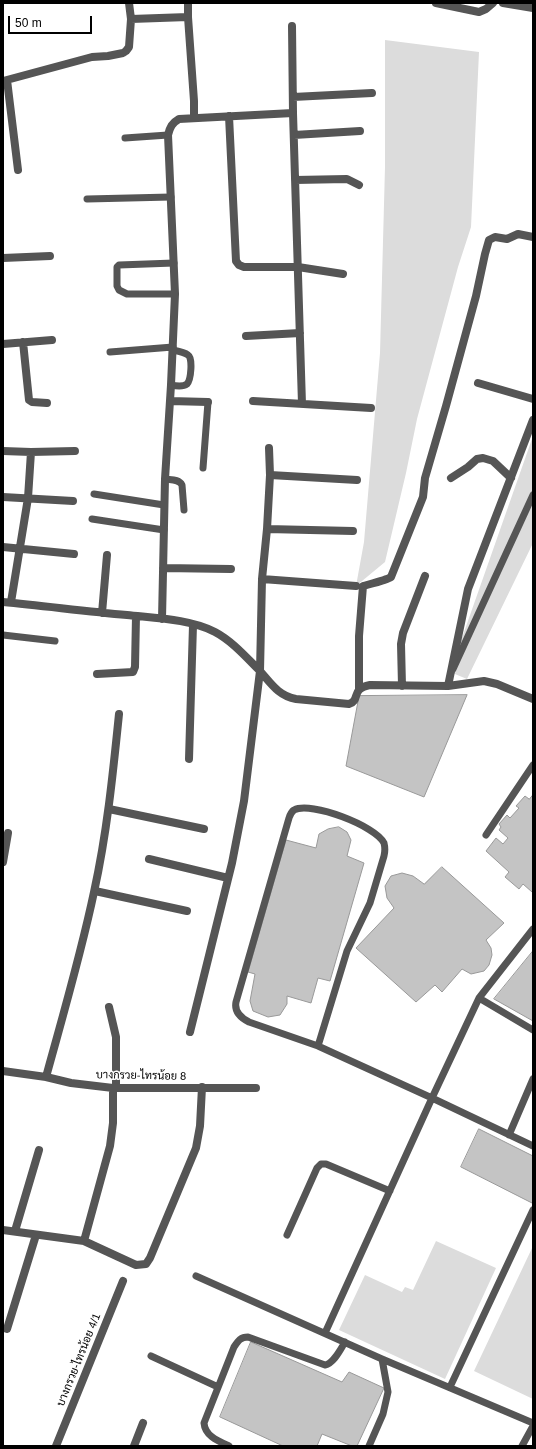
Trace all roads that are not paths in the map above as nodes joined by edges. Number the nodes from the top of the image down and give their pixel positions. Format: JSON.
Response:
{"nodes":[{"id":1,"x":129,"y":3,"type":"edge"},
{"id":2,"x":188,"y":3,"type":"edge"},
{"id":3,"x":436,"y":3,"type":"edge"},
{"id":4,"x":493,"y":3,"type":"edge"},
{"id":5,"x":503,"y":3,"type":"edge"},
{"id":6,"x":533,"y":8,"type":"edge"},
{"id":7,"x":188,"y":17,"type":"junction"},
{"id":8,"x":131,"y":19,"type":"junction"},
{"id":9,"x":292,"y":26,"type":"dead end"},
{"id":10,"x":5,"y":80,"type":"edge"},
{"id":11,"x":372,"y":93,"type":"dead end"},
{"id":12,"x":293,"y":97,"type":"junction"},
{"id":13,"x":293,"y":113,"type":"junction"},
{"id":14,"x":229,"y":116,"type":"junction"},
{"id":15,"x":194,"y":118,"type":"junction"},
{"id":16,"x":360,"y":130,"type":"dead end"},
{"id":17,"x":168,"y":134,"type":"junction"},
{"id":18,"x":294,"y":135,"type":"junction"},
{"id":19,"x":125,"y":138,"type":"dead end"},
{"id":20,"x":18,"y":170,"type":"dead end"},
{"id":21,"x":295,"y":180,"type":"junction"},
{"id":22,"x":359,"y":185,"type":"dead end"},
{"id":23,"x":171,"y":196,"type":"junction"},
{"id":24,"x":87,"y":199,"type":"dead end"},
{"id":25,"x":533,"y":237,"type":"edge"},
{"id":26,"x":50,"y":256,"type":"dead end"},
{"id":27,"x":3,"y":258,"type":"edge"},
{"id":28,"x":174,"y":263,"type":"junction"},
{"id":29,"x":298,"y":267,"type":"junction"},
{"id":30,"x":343,"y":274,"type":"dead end"},
{"id":31,"x":175,"y":294,"type":"junction"},
{"id":32,"x":300,"y":333,"type":"junction"},
{"id":33,"x":246,"y":336,"type":"dead end"},
{"id":34,"x":52,"y":340,"type":"dead end"},
{"id":35,"x":23,"y":342,"type":"junction"},
{"id":36,"x":3,"y":344,"type":"edge"},
{"id":37,"x":173,"y":349,"type":"junction"},
{"id":38,"x":110,"y":352,"type":"dead end"},
{"id":39,"x":478,"y":383,"type":"dead end"},
{"id":40,"x":171,"y":385,"type":"junction"},
{"id":41,"x":533,"y":399,"type":"edge"},
{"id":42,"x":170,"y":401,"type":"junction"},
{"id":43,"x":253,"y":401,"type":"dead end"},
{"id":44,"x":208,"y":402,"type":"joint"},
{"id":45,"x":46,"y":403,"type":"dead end"},
{"id":46,"x":302,"y":404,"type":"junction"},
{"id":47,"x":371,"y":408,"type":"dead end"},
{"id":48,"x":533,"y":420,"type":"edge"},
{"id":49,"x":269,"y":448,"type":"dead end"},
{"id":50,"x":3,"y":451,"type":"edge"},
{"id":51,"x":75,"y":451,"type":"dead end"},
{"id":52,"x":31,"y":452,"type":"junction"},
{"id":53,"x":203,"y":468,"type":"dead end"},
{"id":54,"x":270,"y":475,"type":"junction"},
{"id":55,"x":451,"y":478,"type":"dead end"},
{"id":56,"x":511,"y":478,"type":"junction"},
{"id":57,"x":165,"y":479,"type":"junction"},
{"id":58,"x":357,"y":480,"type":"dead end"},
{"id":59,"x":94,"y":494,"type":"dead end"},
{"id":60,"x":533,"y":495,"type":"edge"},
{"id":61,"x":3,"y":497,"type":"edge"},
{"id":62,"x":28,"y":498,"type":"junction"},
{"id":63,"x":73,"y":501,"type":"dead end"},
{"id":64,"x":164,"y":505,"type":"junction"},
{"id":65,"x":184,"y":510,"type":"dead end"},
{"id":66,"x":92,"y":519,"type":"dead end"},
{"id":67,"x":267,"y":529,"type":"junction"},
{"id":68,"x":164,"y":530,"type":"junction"},
{"id":69,"x":353,"y":531,"type":"dead end"},
{"id":70,"x":3,"y":547,"type":"edge"},
{"id":71,"x":20,"y":549,"type":"junction"},
{"id":72,"x":74,"y":554,"type":"dead end"},
{"id":73,"x":107,"y":555,"type":"dead end"},
{"id":74,"x":163,"y":568,"type":"junction"},
{"id":75,"x":231,"y":569,"type":"dead end"},
{"id":76,"x":425,"y":576,"type":"dead end"},
{"id":77,"x":262,"y":579,"type":"junction"},
{"id":78,"x":356,"y":586,"type":"dead end"},
{"id":79,"x":7,"y":602,"type":"edge"},
{"id":80,"x":102,"y":612,"type":"junction"},
{"id":81,"x":136,"y":616,"type":"junction"},
{"id":82,"x":162,"y":619,"type":"junction"},
{"id":83,"x":193,"y":625,"type":"junction"},
{"id":84,"x":3,"y":635,"type":"edge"},
{"id":85,"x":55,"y":641,"type":"dead end"},
{"id":86,"x":260,"y":671,"type":"junction"},
{"id":87,"x":96,"y":674,"type":"dead end"},
{"id":88,"x":449,"y":677,"type":"junction"},
{"id":89,"x":402,"y":686,"type":"junction"},
{"id":90,"x":448,"y":686,"type":"junction"},
{"id":91,"x":359,"y":689,"type":"junction"},
{"id":92,"x":533,"y":699,"type":"edge"},
{"id":93,"x":119,"y":714,"type":"dead end"},
{"id":94,"x":189,"y":760,"type":"dead end"},
{"id":95,"x":533,"y":765,"type":"edge"},
{"id":96,"x":109,"y":809,"type":"junction"},
{"id":97,"x":204,"y":829,"type":"dead end"},
{"id":98,"x":8,"y":833,"type":"dead end"},
{"id":99,"x":486,"y":835,"type":"dead end"},
{"id":100,"x":149,"y":860,"type":"dead end"},
{"id":101,"x":3,"y":862,"type":"edge"},
{"id":102,"x":228,"y":878,"type":"junction"},
{"id":103,"x":94,"y":891,"type":"junction"},
{"id":104,"x":187,"y":911,"type":"dead end"},
{"id":105,"x":533,"y":929,"type":"edge"},
{"id":106,"x":479,"y":998,"type":"junction"},
{"id":107,"x":109,"y":1007,"type":"dead end"},
{"id":108,"x":533,"y":1030,"type":"edge"},
{"id":109,"x":190,"y":1032,"type":"dead end"},
{"id":110,"x":318,"y":1046,"type":"junction"},
{"id":111,"x":3,"y":1071,"type":"edge"},
{"id":112,"x":46,"y":1077,"type":"junction"},
{"id":113,"x":533,"y":1079,"type":"edge"},
{"id":114,"x":202,"y":1087,"type":"junction"},
{"id":115,"x":115,"y":1088,"type":"junction"},
{"id":116,"x":256,"y":1088,"type":"dead end"},
{"id":117,"x":432,"y":1098,"type":"junction"},
{"id":118,"x":509,"y":1135,"type":"junction"},
{"id":119,"x":533,"y":1146,"type":"edge"},
{"id":120,"x":39,"y":1150,"type":"dead end"},
{"id":121,"x":390,"y":1191,"type":"junction"},
{"id":122,"x":533,"y":1210,"type":"edge"},
{"id":123,"x":3,"y":1230,"type":"edge"},
{"id":124,"x":15,"y":1231,"type":"junction"},
{"id":125,"x":36,"y":1235,"type":"junction"},
{"id":126,"x":287,"y":1235,"type":"dead end"},
{"id":127,"x":84,"y":1241,"type":"junction"},
{"id":128,"x":196,"y":1276,"type":"dead end"},
{"id":129,"x":123,"y":1281,"type":"dead end"},
{"id":130,"x":7,"y":1329,"type":"dead end"},
{"id":131,"x":325,"y":1334,"type":"junction"},
{"id":132,"x":345,"y":1342,"type":"junction"},
{"id":133,"x":151,"y":1356,"type":"dead end"},
{"id":134,"x":382,"y":1359,"type":"junction"},
{"id":135,"x":218,"y":1387,"type":"junction"},
{"id":136,"x":450,"y":1387,"type":"junction"},
{"id":137,"x":143,"y":1423,"type":"dead end"},
{"id":138,"x":533,"y":1423,"type":"edge"},
{"id":139,"x":533,"y":1426,"type":"edge"},
{"id":140,"x":56,"y":1446,"type":"edge"},
{"id":141,"x":134,"y":1446,"type":"edge"},
{"id":142,"x":229,"y":1446,"type":"edge"},
{"id":143,"x":369,"y":1446,"type":"edge"},
{"id":144,"x":522,"y":1446,"type":"edge"}],
"edges":[{"from":1,"to":8,"type":"street"},
{"from":2,"to":7,"type":"street"},
{"from":3,"to":4,"type":"street"},
{"from":5,"to":6,"type":"street"},
{"from":7,"to":8,"type":"street"},
{"from":7,"to":15,"type":"street"},
{"from":8,"to":10,"type":"street"},
{"from":9,"to":12,"type":"street"},
{"from":10,"to":20,"type":"street"},
{"from":11,"to":12,"type":"street"},
{"from":12,"to":13,"type":"street"},
{"from":13,"to":14,"type":"street"},
{"from":13,"to":18,"type":"street"},
{"from":14,"to":15,"type":"street"},
{"from":14,"to":29,"type":"street"},
{"from":15,"to":17,"type":"street"},
{"from":16,"to":18,"type":"street"},
{"from":17,"to":19,"type":"lane"},
{"from":17,"to":23,"type":"street"},
{"from":18,"to":21,"type":"street"},
{"from":21,"to":22,"type":"street"},
{"from":21,"to":29,"type":"street"},
{"from":23,"to":24,"type":"lane"},
{"from":23,"to":28,"type":"street"},
{"from":25,"to":91,"type":"street"},
{"from":26,"to":27,"type":"street"},
{"from":28,"to":31,"type":"street"},
{"from":28,"to":31,"type":"lane"},
{"from":29,"to":30,"type":"street"},
{"from":29,"to":32,"type":"street"},
{"from":31,"to":37,"type":"street"},
{"from":32,"to":33,"type":"street"},
{"from":32,"to":46,"type":"street"},
{"from":34,"to":35,"type":"street"},
{"from":35,"to":36,"type":"street"},
{"from":35,"to":45,"type":"street"},
{"from":37,"to":38,"type":"lane"},
{"from":37,"to":40,"type":"street"},
{"from":37,"to":40,"type":"lane"},
{"from":39,"to":41,"type":"street"},
{"from":40,"to":42,"type":"street"},
{"from":42,"to":44,"type":"street"},
{"from":42,"to":57,"type":"street"},
{"from":43,"to":46,"type":"street"},
{"from":44,"to":53,"type":"lane"},
{"from":46,"to":47,"type":"street"},
{"from":48,"to":56,"type":"street"},
{"from":49,"to":54,"type":"street"},
{"from":50,"to":52,"type":"street"},
{"from":51,"to":52,"type":"street"},
{"from":52,"to":62,"type":"street"},
{"from":54,"to":58,"type":"street"},
{"from":54,"to":67,"type":"street"},
{"from":55,"to":56,"type":"street"},
{"from":56,"to":88,"type":"street"},
{"from":57,"to":64,"type":"street"},
{"from":57,"to":65,"type":"lane"},
{"from":59,"to":64,"type":"lane"},
{"from":60,"to":88,"type":"lane"},
{"from":61,"to":62,"type":"street"},
{"from":62,"to":63,"type":"street"},
{"from":62,"to":71,"type":"street"},
{"from":64,"to":68,"type":"street"},
{"from":66,"to":68,"type":"lane"},
{"from":67,"to":69,"type":"street"},
{"from":67,"to":77,"type":"street"},
{"from":68,"to":74,"type":"street"},
{"from":70,"to":71,"type":"street"},
{"from":71,"to":72,"type":"street"},
{"from":71,"to":79,"type":"street"},
{"from":73,"to":80,"type":"street"},
{"from":74,"to":75,"type":"street"},
{"from":74,"to":82,"type":"street"},
{"from":76,"to":89,"type":"street"},
{"from":77,"to":78,"type":"street"},
{"from":77,"to":86,"type":"street"},
{"from":79,"to":80,"type":"street"},
{"from":80,"to":81,"type":"street"},
{"from":81,"to":82,"type":"street"},
{"from":81,"to":87,"type":"street"},
{"from":82,"to":83,"type":"street"},
{"from":83,"to":86,"type":"street"},
{"from":83,"to":94,"type":"street"},
{"from":84,"to":85,"type":"lane"},
{"from":86,"to":91,"type":"street"},
{"from":86,"to":102,"type":"street"},
{"from":88,"to":90,"type":"street"},
{"from":89,"to":90,"type":"street"},
{"from":89,"to":91,"type":"street"},
{"from":90,"to":92,"type":"street"},
{"from":93,"to":96,"type":"street"},
{"from":95,"to":99,"type":"lane"},
{"from":96,"to":97,"type":"street"},
{"from":96,"to":103,"type":"street"},
{"from":98,"to":101,"type":"street"},
{"from":100,"to":102,"type":"street"},
{"from":102,"to":109,"type":"street"},
{"from":103,"to":104,"type":"street"},
{"from":103,"to":112,"type":"street"},
{"from":105,"to":106,"type":"lane"},
{"from":106,"to":108,"type":"lane"},
{"from":106,"to":117,"type":"lane"},
{"from":107,"to":115,"type":"street"},
{"from":110,"to":110,"type":"lane"},
{"from":110,"to":117,"type":"lane"},
{"from":111,"to":112,"type":"street","name":"บางกรวย-ไทรน้อย 8"},
{"from":112,"to":115,"type":"street","name":"บางกรวย-ไทรน้อย 8"},
{"from":113,"to":118,"type":"lane"},
{"from":114,"to":115,"type":"street","name":"บางกรวย-ไทรน้อย 8"},
{"from":114,"to":116,"type":"street","name":"บางกรวย-ไทรน้อย 8"},
{"from":114,"to":127,"type":"street"},
{"from":115,"to":127,"type":"street"},
{"from":117,"to":118,"type":"lane"},
{"from":117,"to":121,"type":"lane"},
{"from":118,"to":119,"type":"lane"},
{"from":120,"to":124,"type":"street"},
{"from":121,"to":126,"type":"lane"},
{"from":121,"to":131,"type":"lane"},
{"from":122,"to":136,"type":"lane"},
{"from":123,"to":124,"type":"street"},
{"from":124,"to":125,"type":"street"},
{"from":125,"to":127,"type":"street"},
{"from":125,"to":130,"type":"street"},
{"from":128,"to":131,"type":"lane"},
{"from":129,"to":140,"type":"street","name":"บางกรวย-ไทรน้อย 4/1"},
{"from":131,"to":132,"type":"lane"},
{"from":132,"to":134,"type":"lane"},
{"from":132,"to":135,"type":"lane"},
{"from":133,"to":135,"type":"lane"},
{"from":134,"to":136,"type":"lane"},
{"from":134,"to":143,"type":"lane"},
{"from":135,"to":142,"type":"lane"},
{"from":136,"to":138,"type":"lane"},
{"from":137,"to":141,"type":"street"},
{"from":139,"to":144,"type":"lane"}]}
